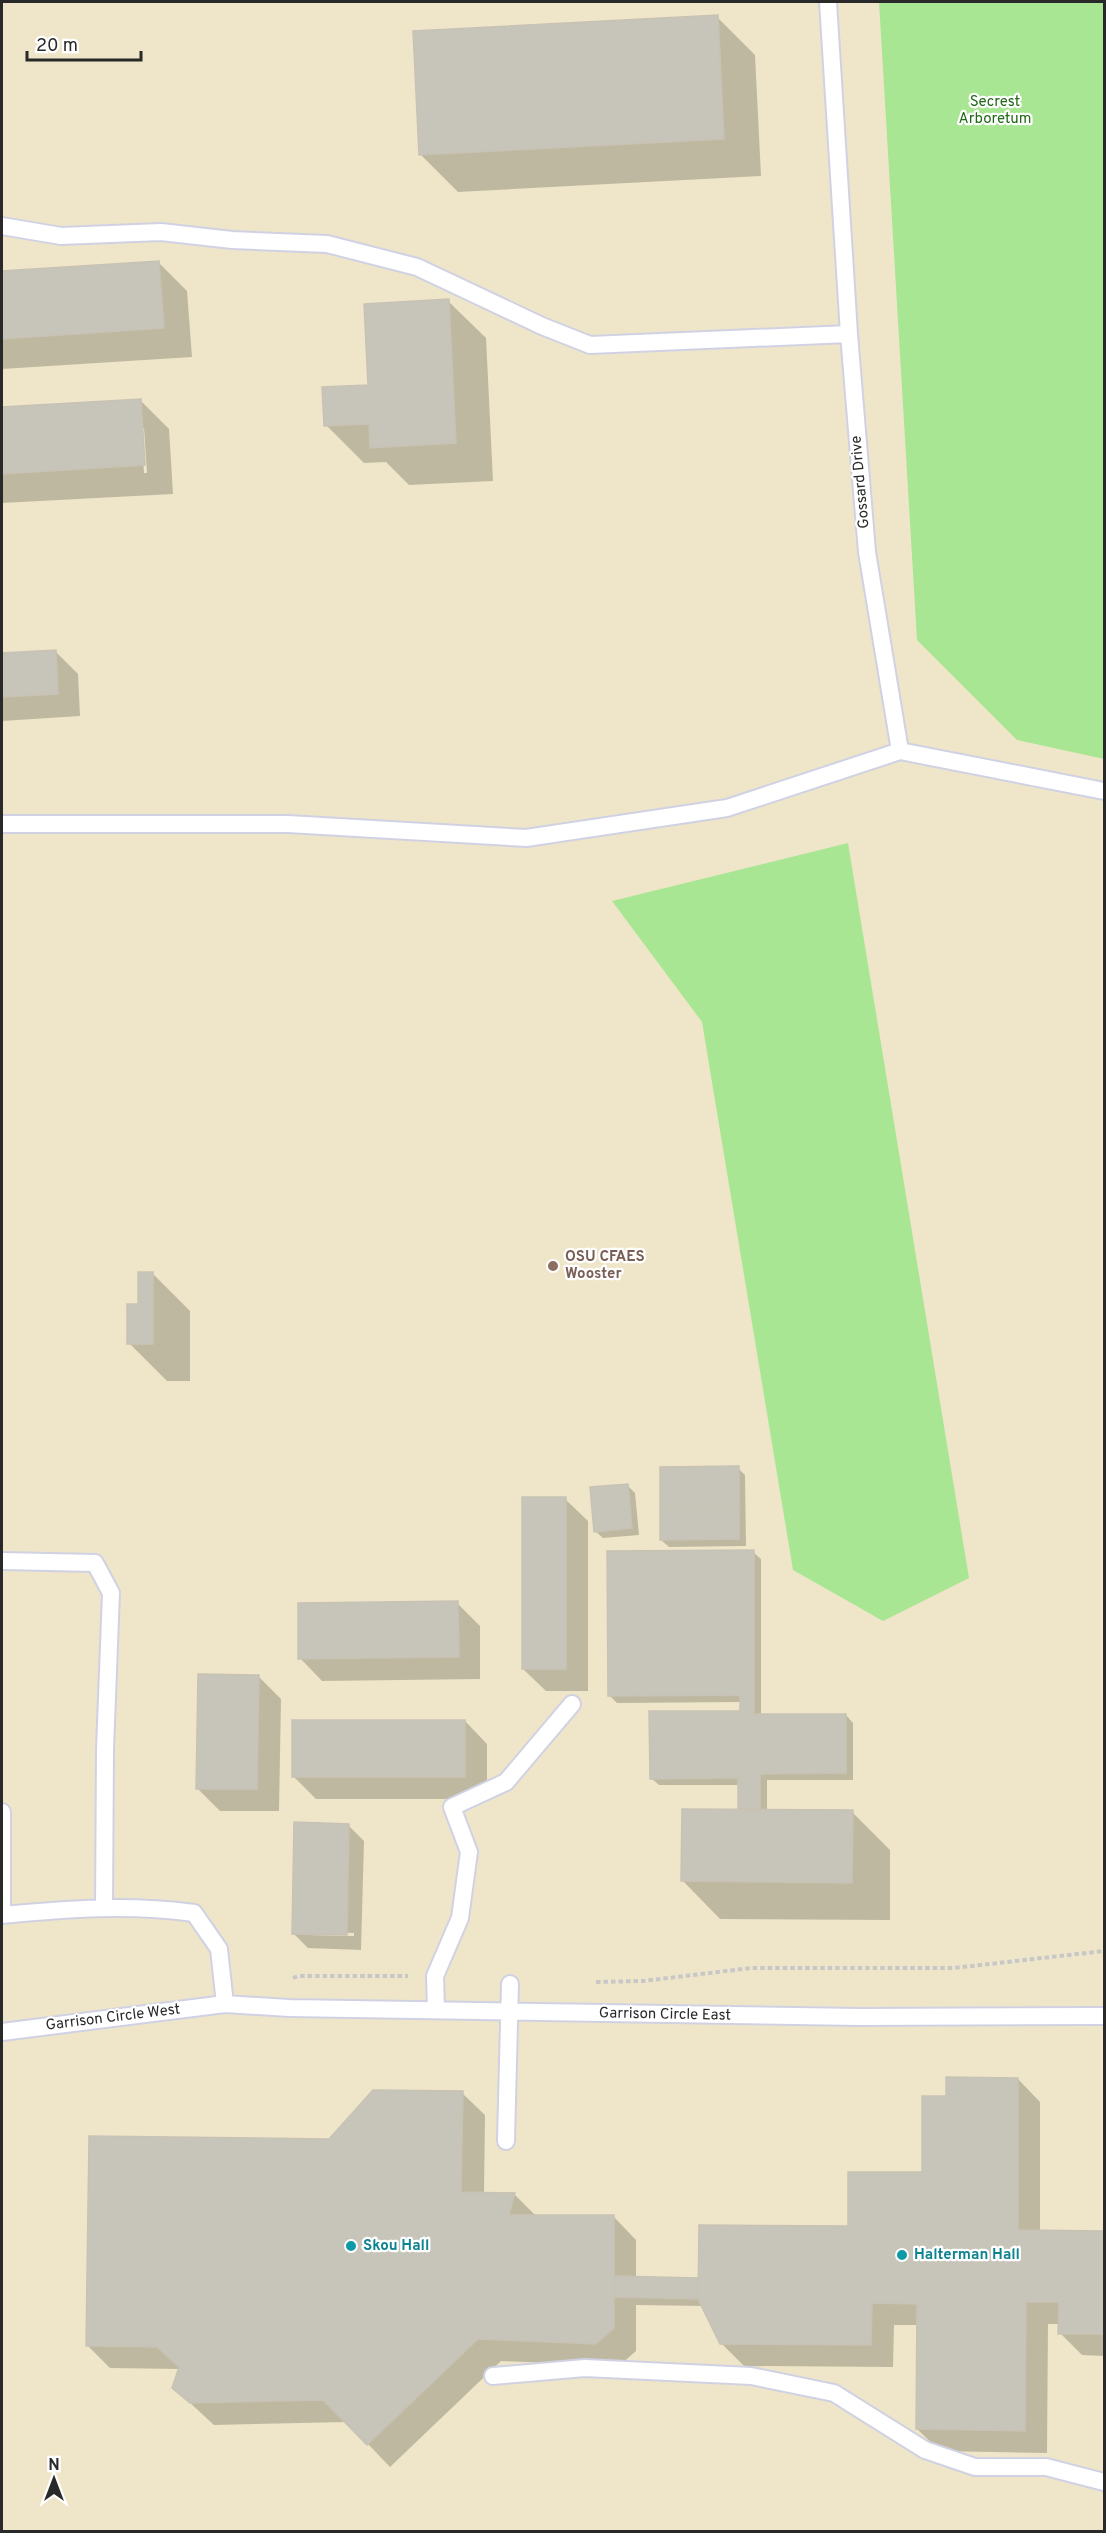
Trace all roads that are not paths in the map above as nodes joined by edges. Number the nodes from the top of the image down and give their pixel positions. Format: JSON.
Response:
{"nodes":[{"id":1,"x":828,"y":2,"type":"edge"},
{"id":2,"x":2,"y":226,"type":"edge"},
{"id":3,"x":849,"y":334,"type":"junction"},
{"id":4,"x":900,"y":751,"type":"junction"},
{"id":5,"x":1104,"y":791,"type":"edge"},
{"id":6,"x":2,"y":824,"type":"edge"},
{"id":7,"x":2,"y":1561,"type":"edge"},
{"id":8,"x":572,"y":1704,"type":"dead end"},
{"id":9,"x":2,"y":1812,"type":"edge"},
{"id":10,"x":104,"y":1907,"type":"junction"},
{"id":11,"x":2,"y":1915,"type":"edge"},
{"id":12,"x":510,"y":1984,"type":"dead end"},
{"id":13,"x":225,"y":2004,"type":"junction"},
{"id":14,"x":436,"y":2010,"type":"junction"},
{"id":15,"x":510,"y":2012,"type":"junction"},
{"id":16,"x":1104,"y":2016,"type":"edge"},
{"id":17,"x":2,"y":2031,"type":"edge"},
{"id":18,"x":506,"y":2141,"type":"dead end"},
{"id":19,"x":493,"y":2376,"type":"dead end"},
{"id":20,"x":1104,"y":2482,"type":"edge"}],
"edges":[{"from":1,"to":3,"type":"lane","name":"Gossard Drive"},
{"from":2,"to":3,"type":"lane"},
{"from":3,"to":4,"type":"lane","name":"Gossard Drive"},
{"from":4,"to":5,"type":"lane"},
{"from":4,"to":6,"type":"lane"},
{"from":7,"to":10,"type":"lane"},
{"from":8,"to":14,"type":"lane"},
{"from":9,"to":11,"type":"lane"},
{"from":10,"to":11,"type":"lane"},
{"from":10,"to":13,"type":"lane"},
{"from":12,"to":15,"type":"lane"},
{"from":13,"to":14,"type":"lane","name":"Garrison Circle East"},
{"from":13,"to":17,"type":"lane","name":"Garrison Circle West"},
{"from":14,"to":15,"type":"lane","name":"Garrison Circle East"},
{"from":15,"to":16,"type":"lane","name":"Garrison Circle East"},
{"from":15,"to":18,"type":"lane"},
{"from":19,"to":20,"type":"lane"}]}
